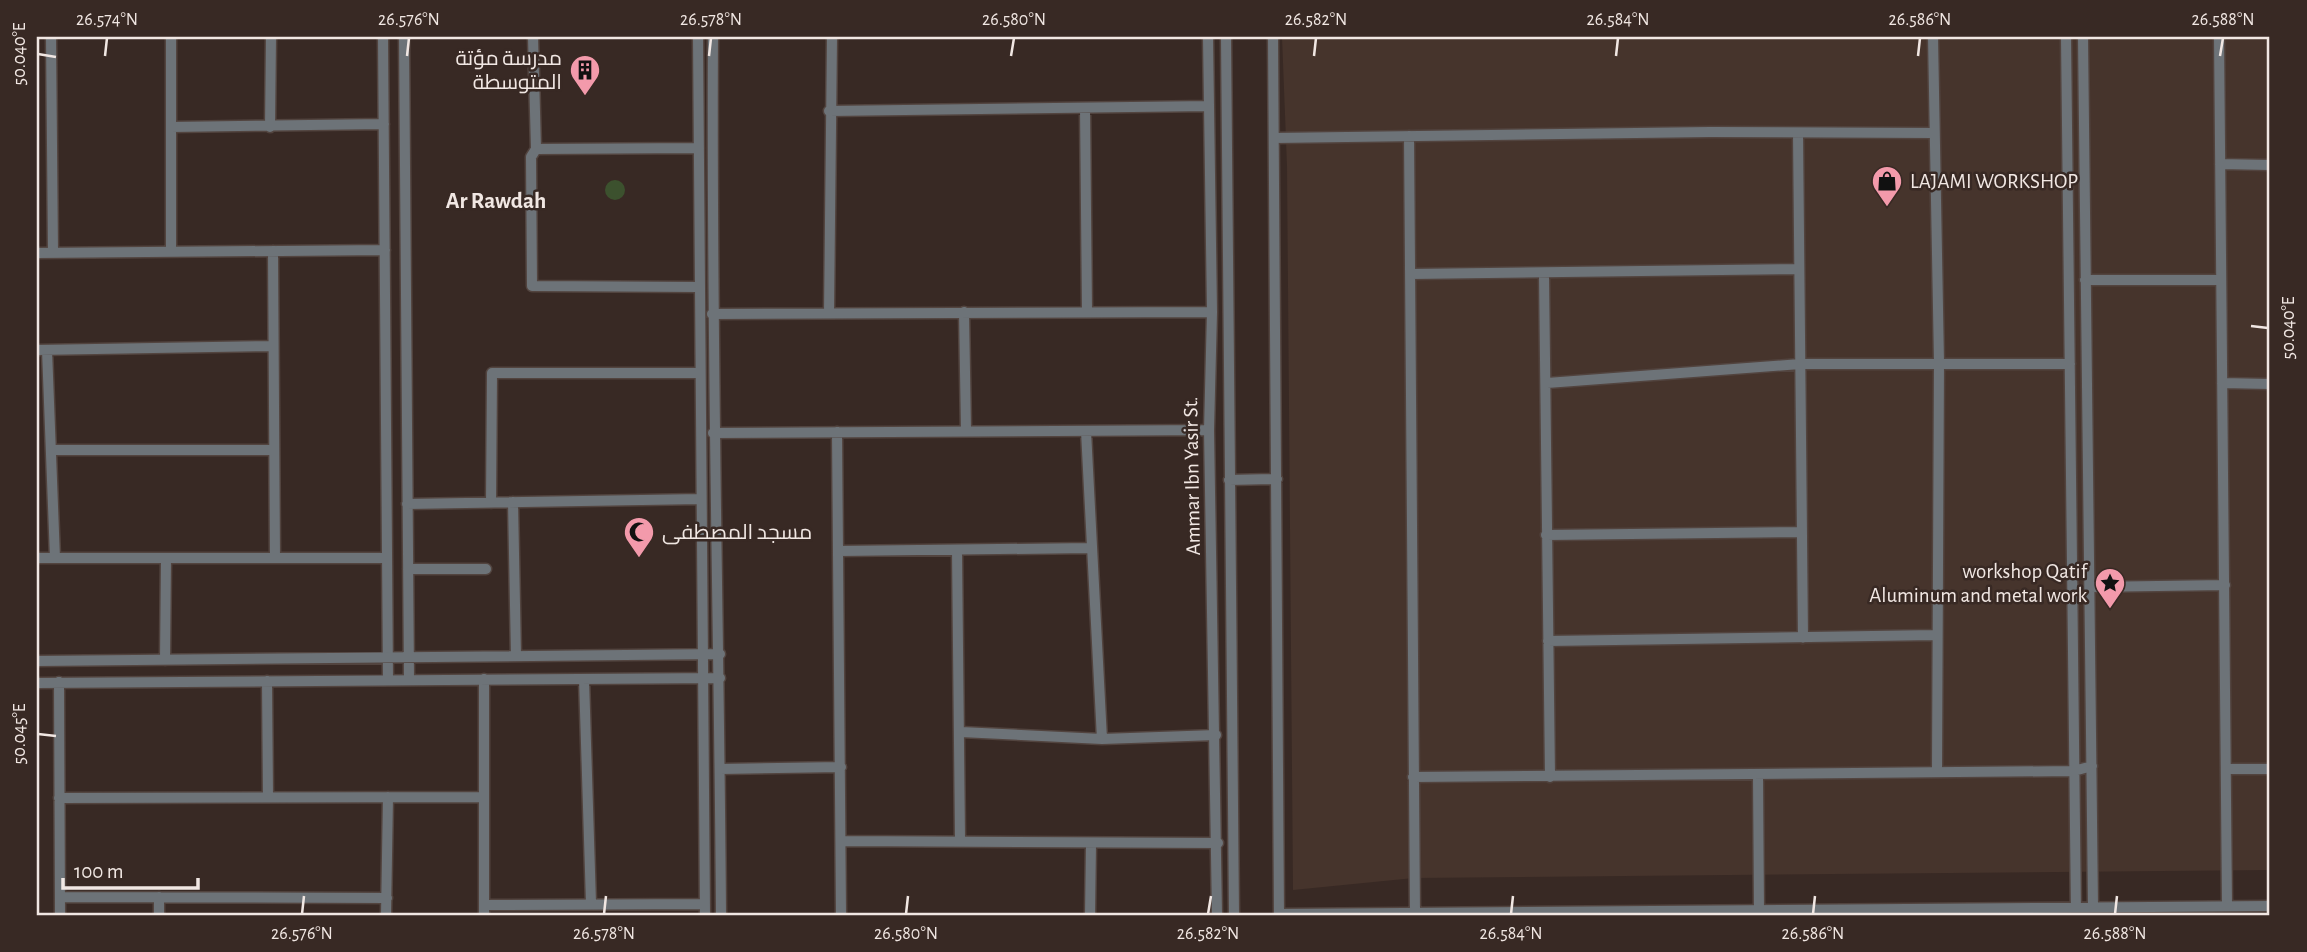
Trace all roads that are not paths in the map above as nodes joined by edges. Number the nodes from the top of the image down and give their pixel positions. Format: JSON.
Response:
{"nodes":[{"id":1,"x":51,"y":37,"type":"edge"},
{"id":2,"x":171,"y":37,"type":"edge"},
{"id":3,"x":271,"y":37,"type":"edge"},
{"id":4,"x":383,"y":37,"type":"edge"},
{"id":5,"x":404,"y":37,"type":"edge"},
{"id":6,"x":533,"y":37,"type":"edge"},
{"id":7,"x":698,"y":37,"type":"edge"},
{"id":8,"x":713,"y":37,"type":"edge"},
{"id":9,"x":832,"y":37,"type":"edge"},
{"id":10,"x":1208,"y":37,"type":"edge"},
{"id":11,"x":1226,"y":37,"type":"edge"},
{"id":12,"x":1273,"y":37,"type":"edge"},
{"id":13,"x":1933,"y":37,"type":"edge"},
{"id":14,"x":2066,"y":37,"type":"edge"},
{"id":15,"x":2083,"y":37,"type":"edge"},
{"id":16,"x":2219,"y":37,"type":"edge"},
{"id":17,"x":1209,"y":106,"type":"junction"},
{"id":18,"x":1084,"y":108,"type":"junction"},
{"id":19,"x":829,"y":111,"type":"junction"},
{"id":20,"x":384,"y":124,"type":"junction"},
{"id":21,"x":171,"y":127,"type":"junction"},
{"id":22,"x":270,"y":127,"type":"junction"},
{"id":23,"x":1798,"y":133,"type":"junction"},
{"id":24,"x":1934,"y":133,"type":"junction"},
{"id":25,"x":1409,"y":136,"type":"junction"},
{"id":26,"x":1275,"y":138,"type":"junction"},
{"id":27,"x":699,"y":148,"type":"junction"},
{"id":28,"x":536,"y":149,"type":"junction"},
{"id":29,"x":2220,"y":164,"type":"junction"},
{"id":30,"x":2270,"y":164,"type":"edge"},
{"id":31,"x":385,"y":250,"type":"junction"},
{"id":32,"x":273,"y":251,"type":"junction"},
{"id":33,"x":171,"y":252,"type":"junction"},
{"id":34,"x":37,"y":253,"type":"edge"},
{"id":35,"x":53,"y":253,"type":"junction"},
{"id":36,"x":1797,"y":269,"type":"junction"},
{"id":37,"x":1411,"y":274,"type":"junction"},
{"id":38,"x":1544,"y":275,"type":"junction"},
{"id":39,"x":2085,"y":280,"type":"junction"},
{"id":40,"x":2221,"y":280,"type":"junction"},
{"id":41,"x":699,"y":287,"type":"junction"},
{"id":42,"x":1087,"y":311,"type":"junction"},
{"id":43,"x":964,"y":312,"type":"junction"},
{"id":44,"x":1212,"y":312,"type":"junction"},
{"id":45,"x":829,"y":313,"type":"junction"},
{"id":46,"x":712,"y":314,"type":"junction"},
{"id":47,"x":273,"y":346,"type":"junction"},
{"id":48,"x":42,"y":350,"type":"edge"},
{"id":49,"x":1939,"y":362,"type":"junction"},
{"id":50,"x":1800,"y":364,"type":"junction"},
{"id":51,"x":2070,"y":364,"type":"junction"},
{"id":52,"x":700,"y":373,"type":"junction"},
{"id":53,"x":1547,"y":383,"type":"junction"},
{"id":54,"x":2222,"y":383,"type":"junction"},
{"id":55,"x":2270,"y":383,"type":"edge"},
{"id":56,"x":1209,"y":430,"type":"junction"},
{"id":57,"x":966,"y":431,"type":"junction"},
{"id":58,"x":1086,"y":431,"type":"junction"},
{"id":59,"x":837,"y":432,"type":"junction"},
{"id":60,"x":713,"y":433,"type":"junction"},
{"id":61,"x":51,"y":450,"type":"junction"},
{"id":62,"x":274,"y":450,"type":"junction"},
{"id":63,"x":1277,"y":479,"type":"junction"},
{"id":64,"x":1229,"y":480,"type":"junction"},
{"id":65,"x":701,"y":499,"type":"junction"},
{"id":66,"x":513,"y":502,"type":"junction"},
{"id":67,"x":492,"y":503,"type":"junction"},
{"id":68,"x":407,"y":504,"type":"junction"},
{"id":69,"x":1800,"y":532,"type":"junction"},
{"id":70,"x":1546,"y":535,"type":"junction"},
{"id":71,"x":1090,"y":548,"type":"junction"},
{"id":72,"x":957,"y":550,"type":"junction"},
{"id":73,"x":839,"y":551,"type":"junction"},
{"id":74,"x":37,"y":558,"type":"edge"},
{"id":75,"x":55,"y":558,"type":"junction"},
{"id":76,"x":166,"y":558,"type":"junction"},
{"id":77,"x":275,"y":558,"type":"junction"},
{"id":78,"x":387,"y":558,"type":"junction"},
{"id":79,"x":408,"y":569,"type":"junction"},
{"id":80,"x":486,"y":569,"type":"dead end"},
{"id":81,"x":2225,"y":585,"type":"junction"},
{"id":82,"x":2090,"y":587,"type":"junction"},
{"id":83,"x":1935,"y":635,"type":"junction"},
{"id":84,"x":1803,"y":638,"type":"junction"},
{"id":85,"x":1548,"y":641,"type":"junction"},
{"id":86,"x":702,"y":654,"type":"junction"},
{"id":87,"x":720,"y":654,"type":"junction"},
{"id":88,"x":516,"y":656,"type":"junction"},
{"id":89,"x":409,"y":658,"type":"junction"},
{"id":90,"x":388,"y":659,"type":"junction"},
{"id":91,"x":164,"y":660,"type":"junction"},
{"id":92,"x":37,"y":662,"type":"edge"},
{"id":93,"x":703,"y":678,"type":"junction"},
{"id":94,"x":720,"y":678,"type":"junction"},
{"id":95,"x":484,"y":679,"type":"junction"},
{"id":96,"x":584,"y":679,"type":"junction"},
{"id":97,"x":388,"y":680,"type":"junction"},
{"id":98,"x":409,"y":680,"type":"junction"},
{"id":99,"x":267,"y":681,"type":"junction"},
{"id":100,"x":37,"y":682,"type":"edge"},
{"id":101,"x":59,"y":682,"type":"junction"},
{"id":102,"x":961,"y":732,"type":"junction"},
{"id":103,"x":1216,"y":735,"type":"junction"},
{"id":104,"x":1102,"y":739,"type":"junction"},
{"id":105,"x":841,"y":767,"type":"junction"},
{"id":106,"x":720,"y":769,"type":"junction"},
{"id":107,"x":2226,"y":769,"type":"junction"},
{"id":108,"x":2270,"y":769,"type":"edge"},
{"id":109,"x":2085,"y":770,"type":"junction"},
{"id":110,"x":1937,"y":771,"type":"junction"},
{"id":111,"x":1758,"y":776,"type":"junction"},
{"id":112,"x":1413,"y":777,"type":"junction"},
{"id":113,"x":1550,"y":777,"type":"junction"},
{"id":114,"x":268,"y":797,"type":"junction"},
{"id":115,"x":388,"y":797,"type":"junction"},
{"id":116,"x":484,"y":797,"type":"junction"},
{"id":117,"x":59,"y":798,"type":"junction"},
{"id":118,"x":960,"y":839,"type":"junction"},
{"id":119,"x":842,"y":841,"type":"junction"},
{"id":120,"x":1218,"y":843,"type":"junction"},
{"id":121,"x":1091,"y":844,"type":"junction"},
{"id":122,"x":60,"y":897,"type":"junction"},
{"id":123,"x":159,"y":897,"type":"junction"},
{"id":124,"x":387,"y":898,"type":"junction"},
{"id":125,"x":591,"y":903,"type":"junction"},
{"id":126,"x":2227,"y":906,"type":"junction"},
{"id":127,"x":2270,"y":906,"type":"edge"},
{"id":128,"x":2093,"y":907,"type":"junction"},
{"id":129,"x":484,"y":910,"type":"edge"},
{"id":130,"x":705,"y":910,"type":"edge"},
{"id":131,"x":1759,"y":910,"type":"junction"},
{"id":132,"x":2076,"y":911,"type":"edge"},
{"id":133,"x":1279,"y":914,"type":"edge"},
{"id":134,"x":60,"y":915,"type":"edge"},
{"id":135,"x":159,"y":915,"type":"edge"},
{"id":136,"x":386,"y":915,"type":"edge"},
{"id":137,"x":721,"y":915,"type":"edge"},
{"id":138,"x":841,"y":915,"type":"edge"},
{"id":139,"x":1090,"y":915,"type":"edge"},
{"id":140,"x":1217,"y":915,"type":"edge"},
{"id":141,"x":1234,"y":915,"type":"edge"},
{"id":142,"x":1415,"y":915,"type":"edge"}],
"edges":[{"from":1,"to":35,"type":"street"},
{"from":2,"to":21,"type":"street"},
{"from":3,"to":22,"type":"street"},
{"from":4,"to":20,"type":"street"},
{"from":5,"to":68,"type":"street"},
{"from":6,"to":28,"type":"street"},
{"from":7,"to":27,"type":"street"},
{"from":8,"to":46,"type":"street"},
{"from":9,"to":19,"type":"street"},
{"from":10,"to":17,"type":"street","name":"Ammar Ibn Yasir St."},
{"from":11,"to":64,"type":"street","name":"Ammar Ibn Yasir St."},
{"from":12,"to":26,"type":"street"},
{"from":13,"to":24,"type":"street"},
{"from":14,"to":51,"type":"street"},
{"from":15,"to":39,"type":"street"},
{"from":16,"to":29,"type":"street"},
{"from":17,"to":18,"type":"street"},
{"from":17,"to":44,"type":"street","name":"Ammar Ibn Yasir St."},
{"from":18,"to":19,"type":"street"},
{"from":18,"to":42,"type":"street"},
{"from":19,"to":45,"type":"street"},
{"from":20,"to":22,"type":"street"},
{"from":20,"to":31,"type":"street"},
{"from":21,"to":22,"type":"street"},
{"from":21,"to":33,"type":"street"},
{"from":23,"to":24,"type":"street"},
{"from":23,"to":25,"type":"street"},
{"from":23,"to":36,"type":"street"},
{"from":24,"to":49,"type":"street"},
{"from":25,"to":26,"type":"street"},
{"from":25,"to":37,"type":"street"},
{"from":26,"to":63,"type":"street"},
{"from":27,"to":28,"type":"street"},
{"from":27,"to":41,"type":"street"},
{"from":28,"to":41,"type":"street"},
{"from":29,"to":30,"type":"street"},
{"from":29,"to":40,"type":"street"},
{"from":31,"to":32,"type":"street"},
{"from":31,"to":78,"type":"street"},
{"from":32,"to":33,"type":"street"},
{"from":32,"to":47,"type":"street"},
{"from":33,"to":35,"type":"street"},
{"from":34,"to":35,"type":"street"},
{"from":36,"to":38,"type":"street"},
{"from":36,"to":50,"type":"street"},
{"from":37,"to":38,"type":"street"},
{"from":37,"to":112,"type":"street"},
{"from":38,"to":53,"type":"street"},
{"from":39,"to":40,"type":"street"},
{"from":39,"to":82,"type":"street"},
{"from":40,"to":54,"type":"street"},
{"from":41,"to":52,"type":"street"},
{"from":42,"to":43,"type":"street"},
{"from":42,"to":44,"type":"street"},
{"from":43,"to":45,"type":"street"},
{"from":43,"to":57,"type":"street"},
{"from":44,"to":56,"type":"street","name":"Ammar Ibn Yasir St."},
{"from":45,"to":46,"type":"street"},
{"from":46,"to":60,"type":"street"},
{"from":47,"to":48,"type":"street"},
{"from":47,"to":62,"type":"street"},
{"from":48,"to":61,"type":"street"},
{"from":49,"to":50,"type":"street"},
{"from":49,"to":51,"type":"street"},
{"from":49,"to":83,"type":"street"},
{"from":50,"to":53,"type":"street"},
{"from":50,"to":69,"type":"street"},
{"from":51,"to":109,"type":"street"},
{"from":52,"to":65,"type":"street"},
{"from":52,"to":67,"type":"street"},
{"from":53,"to":70,"type":"street"},
{"from":54,"to":55,"type":"street"},
{"from":54,"to":81,"type":"street"},
{"from":56,"to":58,"type":"street"},
{"from":56,"to":103,"type":"street","name":"Ammar Ibn Yasir St."},
{"from":57,"to":58,"type":"street"},
{"from":57,"to":59,"type":"street"},
{"from":58,"to":71,"type":"street"},
{"from":59,"to":60,"type":"street"},
{"from":59,"to":73,"type":"street"},
{"from":60,"to":87,"type":"street"},
{"from":61,"to":62,"type":"street"},
{"from":61,"to":75,"type":"street"},
{"from":62,"to":77,"type":"street"},
{"from":63,"to":64,"type":"street"},
{"from":63,"to":133,"type":"street"},
{"from":64,"to":141,"type":"street","name":"Ammar Ibn Yasir St."},
{"from":65,"to":66,"type":"street"},
{"from":65,"to":86,"type":"street"},
{"from":66,"to":67,"type":"street"},
{"from":66,"to":88,"type":"street"},
{"from":67,"to":68,"type":"street"},
{"from":68,"to":79,"type":"street"},
{"from":69,"to":70,"type":"street"},
{"from":69,"to":84,"type":"street"},
{"from":70,"to":85,"type":"street"},
{"from":71,"to":72,"type":"street"},
{"from":71,"to":104,"type":"street"},
{"from":72,"to":73,"type":"street"},
{"from":72,"to":102,"type":"street"},
{"from":73,"to":105,"type":"street"},
{"from":74,"to":75,"type":"street"},
{"from":75,"to":76,"type":"street"},
{"from":76,"to":77,"type":"street"},
{"from":76,"to":91,"type":"street"},
{"from":77,"to":78,"type":"street"},
{"from":78,"to":90,"type":"street"},
{"from":79,"to":80,"type":"street"},
{"from":79,"to":89,"type":"street"},
{"from":81,"to":82,"type":"street"},
{"from":81,"to":107,"type":"street"},
{"from":82,"to":109,"type":"street"},
{"from":83,"to":84,"type":"street"},
{"from":83,"to":110,"type":"street"},
{"from":84,"to":85,"type":"street"},
{"from":85,"to":113,"type":"street"},
{"from":86,"to":87,"type":"street"},
{"from":86,"to":88,"type":"street"},
{"from":86,"to":93,"type":"street"},
{"from":87,"to":94,"type":"street"},
{"from":88,"to":89,"type":"street"},
{"from":89,"to":90,"type":"street"},
{"from":89,"to":98,"type":"street"},
{"from":90,"to":91,"type":"street"},
{"from":90,"to":97,"type":"street"},
{"from":91,"to":92,"type":"street"},
{"from":93,"to":94,"type":"street"},
{"from":93,"to":96,"type":"street"},
{"from":93,"to":130,"type":"street"},
{"from":94,"to":106,"type":"street"},
{"from":95,"to":96,"type":"street"},
{"from":95,"to":98,"type":"street"},
{"from":95,"to":116,"type":"street"},
{"from":96,"to":125,"type":"street"},
{"from":97,"to":98,"type":"street"},
{"from":97,"to":99,"type":"street"},
{"from":99,"to":101,"type":"street"},
{"from":99,"to":114,"type":"street"},
{"from":100,"to":101,"type":"street"},
{"from":101,"to":117,"type":"street"},
{"from":102,"to":104,"type":"street"},
{"from":102,"to":118,"type":"street"},
{"from":103,"to":104,"type":"street"},
{"from":103,"to":120,"type":"street","name":"Ammar Ibn Yasir St."},
{"from":105,"to":106,"type":"street"},
{"from":105,"to":119,"type":"street"},
{"from":106,"to":137,"type":"street"},
{"from":107,"to":108,"type":"street"},
{"from":107,"to":126,"type":"street"},
{"from":109,"to":110,"type":"street"},
{"from":109,"to":128,"type":"street"},
{"from":109,"to":132,"type":"street"},
{"from":110,"to":111,"type":"street"},
{"from":111,"to":113,"type":"street"},
{"from":111,"to":131,"type":"street"},
{"from":112,"to":113,"type":"street"},
{"from":112,"to":142,"type":"street"},
{"from":114,"to":115,"type":"street"},
{"from":114,"to":117,"type":"street"},
{"from":115,"to":116,"type":"street"},
{"from":115,"to":124,"type":"street"},
{"from":116,"to":129,"type":"street"},
{"from":117,"to":122,"type":"street"},
{"from":118,"to":119,"type":"street"},
{"from":118,"to":121,"type":"street"},
{"from":119,"to":138,"type":"street"},
{"from":120,"to":121,"type":"street"},
{"from":120,"to":140,"type":"street","name":"Ammar Ibn Yasir St."},
{"from":121,"to":139,"type":"street"},
{"from":122,"to":123,"type":"street"},
{"from":122,"to":134,"type":"street"},
{"from":123,"to":124,"type":"street"},
{"from":123,"to":135,"type":"street"},
{"from":124,"to":136,"type":"street"},
{"from":125,"to":129,"type":"street"},
{"from":125,"to":130,"type":"street"},
{"from":126,"to":127,"type":"street"},
{"from":126,"to":128,"type":"street"},
{"from":128,"to":132,"type":"street"},
{"from":131,"to":132,"type":"street"},
{"from":131,"to":142,"type":"street"},
{"from":133,"to":142,"type":"street"}]}
